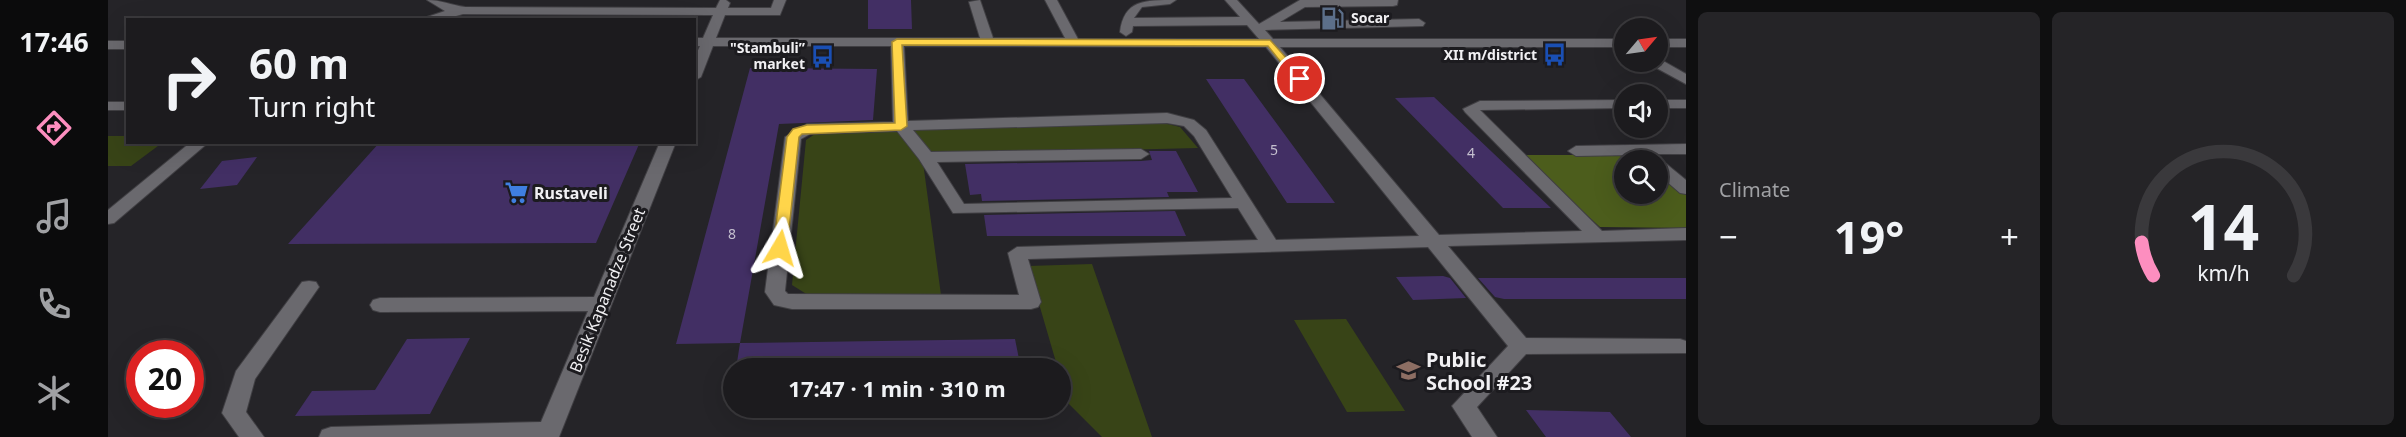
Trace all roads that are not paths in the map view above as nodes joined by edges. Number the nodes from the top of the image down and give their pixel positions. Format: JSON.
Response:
{"nodes":[{"id":1,"x":432,"y":0,"type":"edge"},
{"id":2,"x":585,"y":0,"type":"edge"},
{"id":3,"x":780,"y":0,"type":"edge"},
{"id":4,"x":1051,"y":0,"type":"edge"},
{"id":5,"x":1170,"y":0,"type":"edge"},
{"id":6,"x":1232,"y":0,"type":"edge"},
{"id":7,"x":1392,"y":1,"type":"edge"},
{"id":8,"x":975,"y":2,"type":"dead end"},
{"id":9,"x":723,"y":6,"type":"edge"},
{"id":10,"x":465,"y":11,"type":"junction"},
{"id":11,"x":576,"y":11,"type":"junction"},
{"id":12,"x":412,"y":18,"type":"edge"},
{"id":13,"x":433,"y":18,"type":"edge"},
{"id":14,"x":1126,"y":22,"type":"junction"},
{"id":15,"x":1419,"y":23,"type":"junction"},
{"id":16,"x":1257,"y":25,"type":"junction"},
{"id":17,"x":108,"y":34,"type":"edge"},
{"id":18,"x":126,"y":34,"type":"edge"},
{"id":19,"x":702,"y":42,"type":"edge"},
{"id":20,"x":897,"y":42,"type":"junction"},
{"id":21,"x":988,"y":43,"type":"junction"},
{"id":22,"x":1074,"y":43,"type":"junction"},
{"id":23,"x":1125,"y":43,"type":"junction"},
{"id":24,"x":1270,"y":43,"type":"junction"},
{"id":25,"x":1442,"y":43,"type":"junction"},
{"id":26,"x":1614,"y":43,"type":"edge"},
{"id":27,"x":1668,"y":43,"type":"edge"},
{"id":28,"x":1686,"y":43,"type":"edge"},
{"id":29,"x":108,"y":45,"type":"edge"},
{"id":30,"x":126,"y":45,"type":"edge"},
{"id":31,"x":696,"y":68,"type":"edge"},
{"id":32,"x":1668,"y":69,"type":"edge"},
{"id":33,"x":1686,"y":80,"type":"edge"},
{"id":34,"x":1614,"y":104,"type":"edge"},
{"id":35,"x":1668,"y":104,"type":"edge"},
{"id":36,"x":1686,"y":104,"type":"edge"},
{"id":37,"x":108,"y":106,"type":"edge"},
{"id":38,"x":126,"y":106,"type":"edge"},
{"id":39,"x":901,"y":126,"type":"junction"},
{"id":40,"x":199,"y":144,"type":"edge"},
{"id":41,"x":667,"y":144,"type":"edge"},
{"id":42,"x":1686,"y":149,"type":"edge"},
{"id":43,"x":1614,"y":150,"type":"edge"},
{"id":44,"x":1637,"y":150,"type":"edge"},
{"id":45,"x":1576,"y":151,"type":"dead end"},
{"id":46,"x":1141,"y":154,"type":"dead end"},
{"id":47,"x":926,"y":157,"type":"junction"},
{"id":48,"x":1668,"y":174,"type":"edge"},
{"id":49,"x":1686,"y":189,"type":"edge"},
{"id":50,"x":1244,"y":203,"type":"junction"},
{"id":51,"x":108,"y":219,"type":"edge"},
{"id":52,"x":1686,"y":234,"type":"edge"},
{"id":53,"x":1597,"y":236,"type":"junction"},
{"id":54,"x":1431,"y":240,"type":"junction"},
{"id":55,"x":1270,"y":245,"type":"junction"},
{"id":56,"x":309,"y":287,"type":"dead end"},
{"id":57,"x":602,"y":304,"type":"junction"},
{"id":58,"x":380,"y":305,"type":"dead end"},
{"id":59,"x":1520,"y":346,"type":"junction"},
{"id":60,"x":1680,"y":347,"type":"dead end"},
{"id":61,"x":548,"y":434,"type":"edge"},
{"id":62,"x":252,"y":437,"type":"edge"},
{"id":63,"x":331,"y":437,"type":"edge"},
{"id":64,"x":1485,"y":437,"type":"edge"}],
"edges":[{"from":1,"to":10,"type":"street"},
{"from":1,"to":12,"type":"street"},
{"from":2,"to":11,"type":"street"},
{"from":3,"to":9,"type":"street"},
{"from":4,"to":22,"type":"street"},
{"from":5,"to":14,"type":"street"},
{"from":6,"to":16,"type":"street"},
{"from":7,"to":15,"type":"street"},
{"from":7,"to":16,"type":"street"},
{"from":8,"to":21,"type":"street"},
{"from":9,"to":11,"type":"street"},
{"from":9,"to":19,"type":"street"},
{"from":10,"to":11,"type":"street"},
{"from":10,"to":13,"type":"street"},
{"from":14,"to":16,"type":"street"},
{"from":14,"to":23,"type":"street"},
{"from":15,"to":16,"type":"street"},
{"from":15,"to":25,"type":"street"},
{"from":16,"to":24,"type":"street"},
{"from":17,"to":18,"type":"street"},
{"from":19,"to":20,"type":"street"},
{"from":19,"to":31,"type":"street"},
{"from":20,"to":21,"type":"street"},
{"from":20,"to":39,"type":"street"},
{"from":21,"to":22,"type":"street"},
{"from":22,"to":23,"type":"street"},
{"from":23,"to":24,"type":"street"},
{"from":24,"to":25,"type":"street"},
{"from":24,"to":54,"type":"street"},
{"from":25,"to":26,"type":"street"},
{"from":27,"to":28,"type":"street"},
{"from":29,"to":30,"type":"street"},
{"from":32,"to":33,"type":"street"},
{"from":34,"to":53,"type":"street"},
{"from":35,"to":36,"type":"street"},
{"from":37,"to":38,"type":"street"},
{"from":39,"to":47,"type":"street"},
{"from":39,"to":50,"type":"street"},
{"from":39,"to":55,"type":"street"},
{"from":40,"to":51,"type":"street"},
{"from":41,"to":57,"type":"street","name":"Besik Kapanadze Street"},
{"from":42,"to":44,"type":"street"},
{"from":43,"to":45,"type":"street"},
{"from":46,"to":47,"type":"street"},
{"from":47,"to":50,"type":"street"},
{"from":48,"to":49,"type":"street"},
{"from":50,"to":55,"type":"street"},
{"from":52,"to":53,"type":"street"},
{"from":53,"to":54,"type":"street"},
{"from":54,"to":55,"type":"street"},
{"from":54,"to":59,"type":"street"},
{"from":56,"to":62,"type":"street"},
{"from":57,"to":58,"type":"street"},
{"from":57,"to":61,"type":"street","name":"Besik Kapanadze Street"},
{"from":59,"to":60,"type":"street"},
{"from":59,"to":64,"type":"street"},
{"from":61,"to":63,"type":"street"}]}
